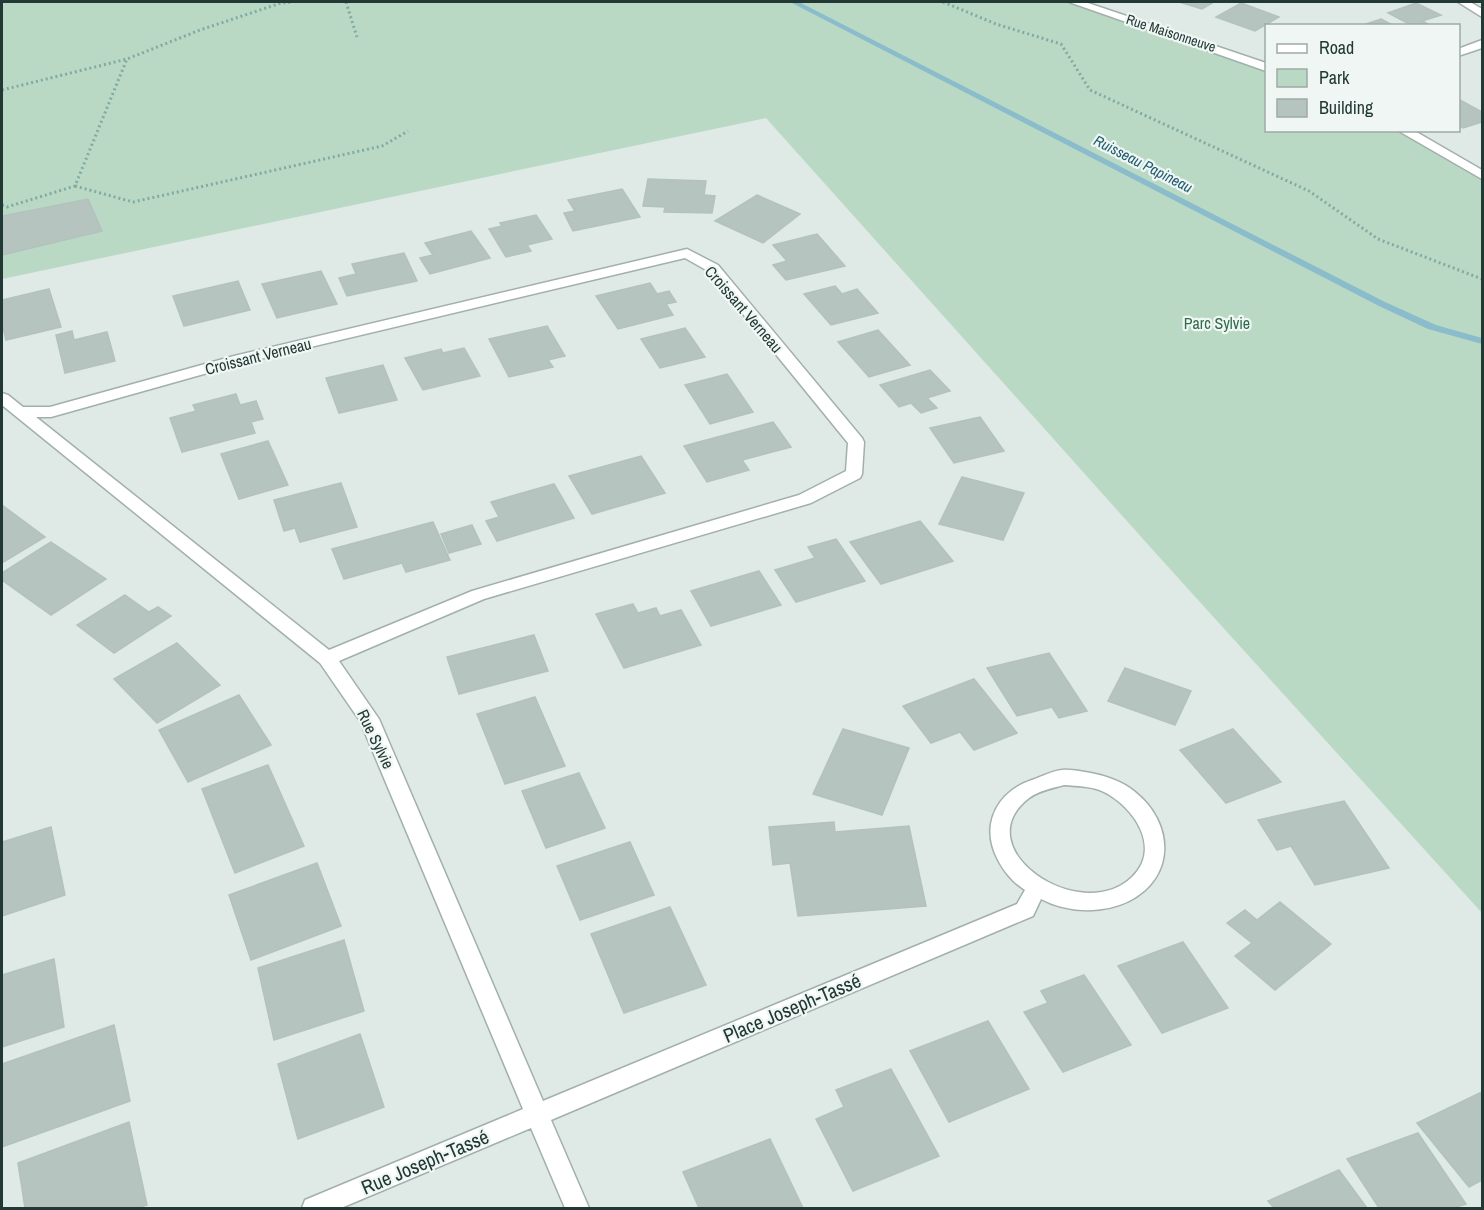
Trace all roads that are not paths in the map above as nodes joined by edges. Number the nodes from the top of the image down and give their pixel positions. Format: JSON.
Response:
{"nodes":[{"id":1,"x":1075,"y":2,"type":"edge"},
{"id":2,"x":1462,"y":2,"type":"edge"},
{"id":3,"x":1482,"y":14,"type":"edge"},
{"id":4,"x":1482,"y":44,"type":"edge"},
{"id":5,"x":1460,"y":51,"type":"edge"},
{"id":6,"x":1265,"y":67,"type":"edge"},
{"id":7,"x":1406,"y":132,"type":"edge"},
{"id":8,"x":1482,"y":176,"type":"edge"},
{"id":9,"x":2,"y":398,"type":"edge"},
{"id":10,"x":21,"y":412,"type":"junction"},
{"id":11,"x":327,"y":658,"type":"junction"},
{"id":12,"x":1036,"y":888,"type":"junction"},
{"id":13,"x":536,"y":1116,"type":"junction"},
{"id":14,"x":314,"y":1209,"type":"edge"},
{"id":15,"x":577,"y":1209,"type":"edge"}],
"edges":[{"from":1,"to":6,"type":"street","name":"Rue Maisonneuve"},
{"from":2,"to":3,"type":"street"},
{"from":4,"to":5,"type":"street"},
{"from":7,"to":8,"type":"street"},
{"from":9,"to":10,"type":"street","name":"Rue Sylvie"},
{"from":10,"to":11,"type":"street","name":"Rue Sylvie"},
{"from":10,"to":11,"type":"street","name":"Croissant Verneau"},
{"from":11,"to":13,"type":"street","name":"Rue Sylvie"},
{"from":12,"to":12,"type":"street"},
{"from":12,"to":13,"type":"street","name":"Place Joseph-Tassé"},
{"from":13,"to":14,"type":"street","name":"Rue Joseph-Tassé"},
{"from":13,"to":15,"type":"street","name":"Rue Sylvie"}]}
